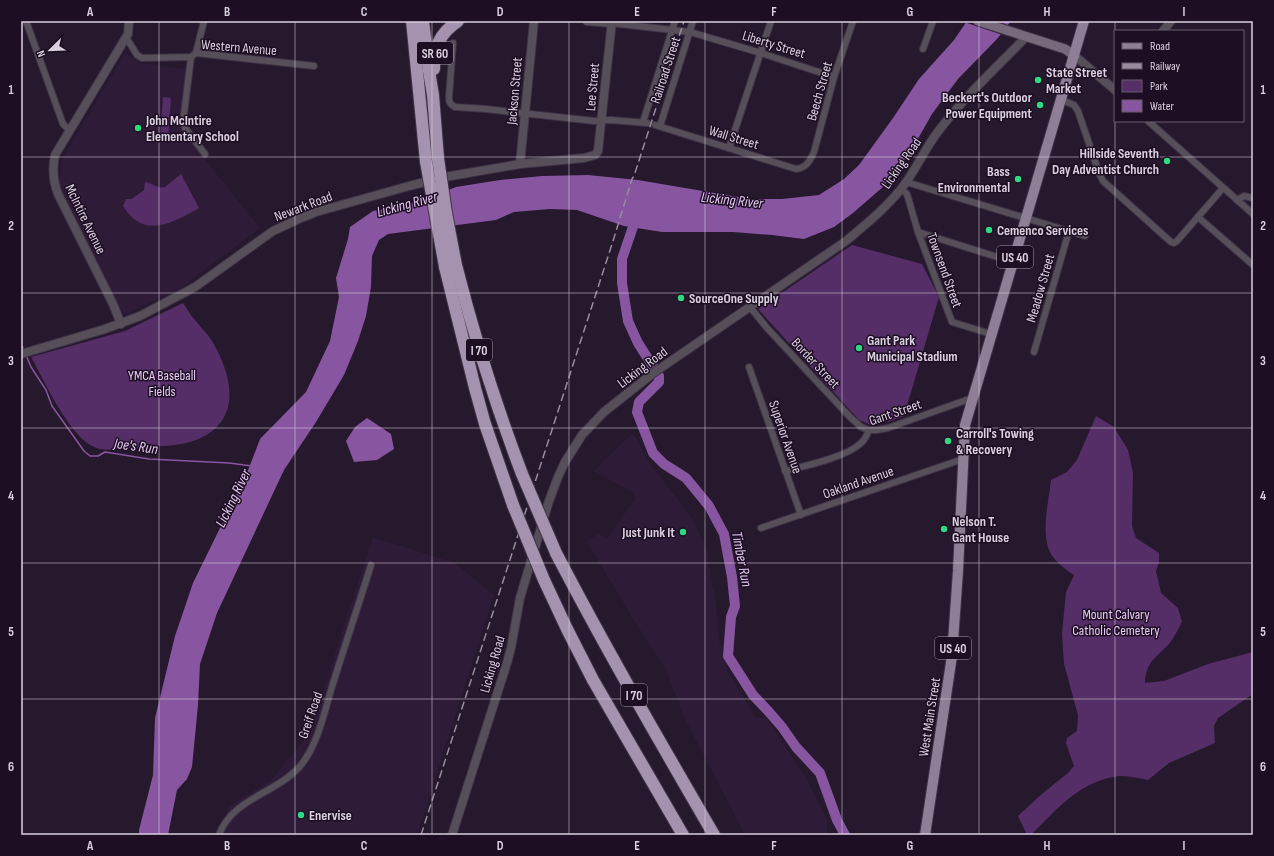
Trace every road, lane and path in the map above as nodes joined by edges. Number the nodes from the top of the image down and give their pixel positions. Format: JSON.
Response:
{"nodes":[{"id":1,"x":26,"y":21,"type":"edge"},
{"id":2,"x":129,"y":21,"type":"edge"},
{"id":3,"x":204,"y":21,"type":"edge"},
{"id":4,"x":403,"y":21,"type":"edge"},
{"id":5,"x":412,"y":21,"type":"edge"},
{"id":6,"x":423,"y":21,"type":"edge"},
{"id":7,"x":458,"y":21,"type":"edge"},
{"id":8,"x":534,"y":21,"type":"edge"},
{"id":9,"x":587,"y":21,"type":"edge"},
{"id":10,"x":675,"y":21,"type":"edge"},
{"id":11,"x":693,"y":21,"type":"edge"},
{"id":12,"x":772,"y":21,"type":"edge"},
{"id":13,"x":853,"y":21,"type":"edge"},
{"id":14,"x":933,"y":21,"type":"edge"},
{"id":15,"x":978,"y":21,"type":"edge"},
{"id":16,"x":1084,"y":21,"type":"edge"},
{"id":17,"x":1171,"y":21,"type":"edge"},
{"id":18,"x":612,"y":22,"type":"edge"},
{"id":19,"x":672,"y":30,"type":"junction"},
{"id":20,"x":1164,"y":30,"type":"edge"},
{"id":21,"x":690,"y":32,"type":"junction"},
{"id":22,"x":1023,"y":36,"type":"junction"},
{"id":23,"x":126,"y":37,"type":"junction"},
{"id":24,"x":453,"y":43,"type":"dead end"},
{"id":25,"x":923,"y":49,"type":"dead end"},
{"id":26,"x":761,"y":53,"type":"junction"},
{"id":27,"x":194,"y":55,"type":"junction"},
{"id":28,"x":1075,"y":56,"type":"junction"},
{"id":29,"x":314,"y":66,"type":"dead end"},
{"id":30,"x":834,"y":77,"type":"junction"},
{"id":31,"x":1114,"y":89,"type":"edge"},
{"id":32,"x":433,"y":94,"type":"junction"},
{"id":33,"x":420,"y":100,"type":"junction"},
{"id":34,"x":1062,"y":100,"type":"junction"},
{"id":35,"x":525,"y":113,"type":"junction"},
{"id":36,"x":602,"y":120,"type":"junction"},
{"id":37,"x":1149,"y":122,"type":"edge"},
{"id":38,"x":658,"y":126,"type":"joint"},
{"id":39,"x":70,"y":131,"type":"junction"},
{"id":40,"x":729,"y":148,"type":"junction"},
{"id":41,"x":205,"y":154,"type":"dead end"},
{"id":42,"x":595,"y":154,"type":"joint"},
{"id":43,"x":520,"y":164,"type":"junction"},
{"id":44,"x":805,"y":166,"type":"joint"},
{"id":45,"x":906,"y":182,"type":"junction"},
{"id":46,"x":1223,"y":188,"type":"junction"},
{"id":47,"x":901,"y":189,"type":"junction"},
{"id":48,"x":1253,"y":198,"type":"edge"},
{"id":49,"x":1237,"y":200,"type":"junction"},
{"id":50,"x":1253,"y":214,"type":"edge"},
{"id":51,"x":1198,"y":216,"type":"junction"},
{"id":52,"x":1027,"y":218,"type":"junction"},
{"id":53,"x":1069,"y":231,"type":"junction"},
{"id":54,"x":918,"y":232,"type":"junction"},
{"id":55,"x":1085,"y":236,"type":"dead end"},
{"id":56,"x":1013,"y":262,"type":"junction"},
{"id":57,"x":451,"y":266,"type":"junction"},
{"id":58,"x":1253,"y":266,"type":"edge"},
{"id":59,"x":750,"y":307,"type":"junction"},
{"id":60,"x":121,"y":324,"type":"junction"},
{"id":61,"x":991,"y":334,"type":"junction"},
{"id":62,"x":1034,"y":352,"type":"dead end"},
{"id":63,"x":21,"y":354,"type":"edge"},
{"id":64,"x":749,"y":367,"type":"dead end"},
{"id":65,"x":972,"y":398,"type":"junction"},
{"id":66,"x":869,"y":430,"type":"junction"},
{"id":67,"x":963,"y":459,"type":"junction"},
{"id":68,"x":785,"y":471,"type":"junction"},
{"id":69,"x":800,"y":515,"type":"junction"},
{"id":70,"x":761,"y":528,"type":"dead end"},
{"id":71,"x":371,"y":565,"type":"dead end"},
{"id":72,"x":219,"y":835,"type":"edge"},
{"id":73,"x":452,"y":835,"type":"edge"},
{"id":74,"x":683,"y":835,"type":"edge"},
{"id":75,"x":714,"y":835,"type":"edge"},
{"id":76,"x":925,"y":835,"type":"edge"}],
"edges":[{"from":1,"to":39,"type":"street"},
{"from":2,"to":23,"type":"street","name":"McIntire Avenue"},
{"from":3,"to":27,"type":"street"},
{"from":4,"to":33,"type":"highway"},
{"from":5,"to":33,"type":"highway","number":"I 70"},
{"from":6,"to":32,"type":"highway","number":"I 70"},
{"from":7,"to":32,"type":"highway","number":"SR 60"},
{"from":8,"to":35,"type":"street","name":"Jackson Street"},
{"from":9,"to":18,"type":"street","name":"Liberty Street"},
{"from":10,"to":19,"type":"street","name":"Railroad Street"},
{"from":11,"to":21,"type":"street","name":"Railroad Street"},
{"from":12,"to":26,"type":"street"},
{"from":13,"to":30,"type":"street","name":"Beech Street"},
{"from":14,"to":25,"type":"street"},
{"from":15,"to":22,"type":"main road"},
{"from":16,"to":28,"type":"main road","name":"West Main Street","number":"US 40"},
{"from":17,"to":20,"type":"street"},
{"from":18,"to":19,"type":"street","name":"Liberty Street"},
{"from":18,"to":36,"type":"street","name":"Lee Street"},
{"from":19,"to":21,"type":"street","name":"Liberty Street"},
{"from":19,"to":36,"type":"street","name":"Railroad Street"},
{"from":21,"to":26,"type":"street","name":"Liberty Street"},
{"from":21,"to":38,"type":"street","name":"Railroad Street"},
{"from":22,"to":28,"type":"main road"},
{"from":22,"to":45,"type":"street","name":"Licking Road"},
{"from":23,"to":27,"type":"street","name":"Western Avenue"},
{"from":23,"to":39,"type":"street","name":"McIntire Avenue"},
{"from":24,"to":35,"type":"street"},
{"from":26,"to":30,"type":"street","name":"Liberty Street"},
{"from":26,"to":40,"type":"street"},
{"from":27,"to":29,"type":"street","name":"Western Avenue"},
{"from":27,"to":41,"type":"street"},
{"from":28,"to":31,"type":"street"},
{"from":28,"to":34,"type":"main road","name":"West Main Street","number":"US 40"},
{"from":30,"to":44,"type":"street","name":"Beech Street"},
{"from":32,"to":57,"type":"highway","number":"I 70","bridge":true},
{"from":33,"to":57,"type":"highway","number":"I 70","bridge":true},
{"from":34,"to":51,"type":"street"},
{"from":34,"to":52,"type":"main road","name":"West Main Street","number":"US 40"},
{"from":35,"to":36,"type":"street"},
{"from":35,"to":43,"type":"street","name":"Jackson Street"},
{"from":36,"to":42,"type":"street","name":"Lee Street"},
{"from":37,"to":46,"type":"street"},
{"from":38,"to":40,"type":"street","name":"Wall Street"},
{"from":39,"to":60,"type":"street","name":"McIntire Avenue"},
{"from":40,"to":44,"type":"street","name":"Wall Street"},
{"from":42,"to":43,"type":"street","name":"Newark Road"},
{"from":43,"to":60,"type":"street","name":"Newark Road"},
{"from":45,"to":47,"type":"street","name":"Licking Road"},
{"from":45,"to":52,"type":"street"},
{"from":46,"to":49,"type":"street"},
{"from":46,"to":51,"type":"street"},
{"from":47,"to":54,"type":"street","name":"Townsend Street"},
{"from":47,"to":59,"type":"street","name":"Licking Road"},
{"from":48,"to":49,"type":"street"},
{"from":49,"to":50,"type":"street"},
{"from":51,"to":58,"type":"street"},
{"from":52,"to":53,"type":"street"},
{"from":52,"to":56,"type":"main road","name":"West Main Street","number":"US 40"},
{"from":53,"to":55,"type":"street"},
{"from":53,"to":62,"type":"street","name":"Meadow Street"},
{"from":54,"to":56,"type":"street"},
{"from":54,"to":61,"type":"street","name":"Townsend Street"},
{"from":56,"to":61,"type":"main road","name":"West Main Street","number":"US 40"},
{"from":57,"to":74,"type":"highway","number":"I 70","bridge":true},
{"from":57,"to":75,"type":"highway","number":"I 70","bridge":true},
{"from":59,"to":66,"type":"street","name":"Border Street"},
{"from":59,"to":73,"type":"street","name":"Licking Road"},
{"from":60,"to":63,"type":"street","name":"Newark Road"},
{"from":61,"to":65,"type":"main road","name":"West Main Street","number":"US 40"},
{"from":64,"to":68,"type":"street","name":"Superior Avenue"},
{"from":65,"to":66,"type":"street","name":"Gant Street"},
{"from":65,"to":67,"type":"main road","name":"West Main Street","number":"US 40"},
{"from":66,"to":68,"type":"street","name":"Gant Street"},
{"from":67,"to":69,"type":"street","name":"Oakland Avenue"},
{"from":67,"to":76,"type":"main road","name":"West Main Street","number":"US 40"},
{"from":68,"to":69,"type":"street","name":"Superior Avenue"},
{"from":69,"to":70,"type":"street","name":"Oakland Avenue"},
{"from":71,"to":72,"type":"street","name":"Greif Road"}]}
